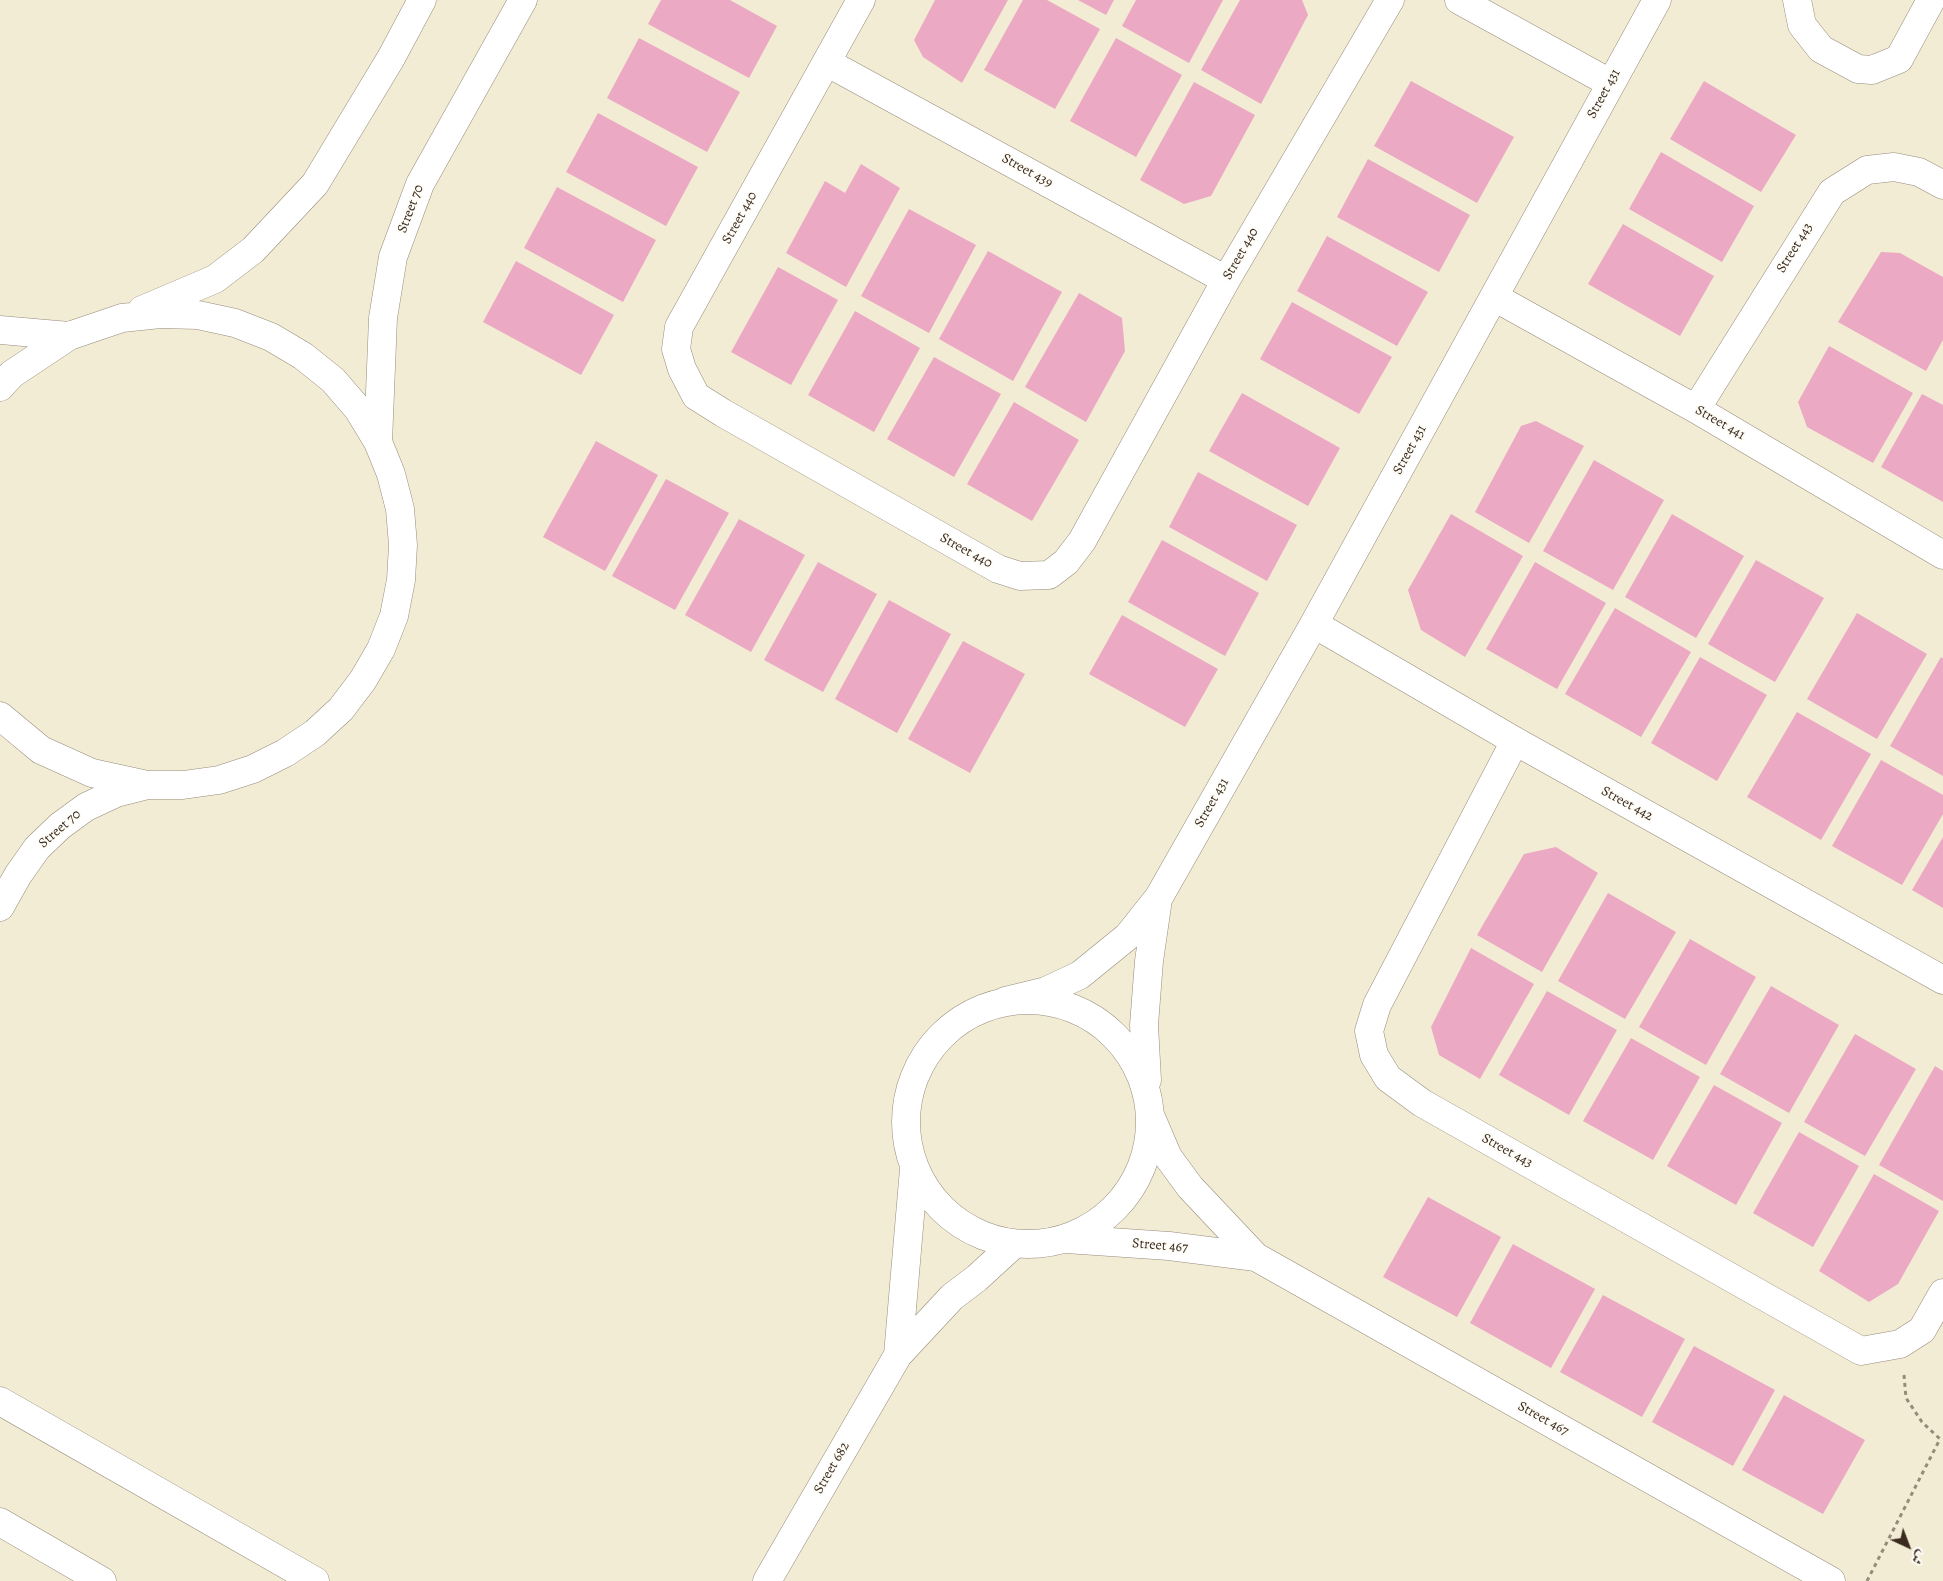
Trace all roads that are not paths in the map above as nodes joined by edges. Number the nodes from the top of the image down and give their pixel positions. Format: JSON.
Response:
{"nodes":[{"id":1,"x":422,"y":0,"type":"edge"},
{"id":2,"x":523,"y":0,"type":"edge"},
{"id":3,"x":861,"y":0,"type":"edge"},
{"id":4,"x":1390,"y":0,"type":"edge"},
{"id":5,"x":1459,"y":0,"type":"edge"},
{"id":6,"x":1657,"y":0,"type":"edge"},
{"id":7,"x":1797,"y":0,"type":"edge"},
{"id":8,"x":1931,"y":0,"type":"edge"},
{"id":9,"x":828,"y":62,"type":"junction"},
{"id":10,"x":1610,"y":83,"type":"junction"},
{"id":11,"x":1943,"y":185,"type":"edge"},
{"id":12,"x":1226,"y":280,"type":"junction"},
{"id":13,"x":1494,"y":297,"type":"junction"},
{"id":14,"x":122,"y":318,"type":"junction"},
{"id":15,"x":0,"y":330,"type":"edge"},
{"id":16,"x":70,"y":336,"type":"junction"},
{"id":17,"x":0,"y":388,"type":"edge"},
{"id":18,"x":1696,"y":409,"type":"junction"},
{"id":19,"x":378,"y":442,"type":"junction"},
{"id":20,"x":1943,"y":555,"type":"edge"},
{"id":21,"x":1314,"y":624,"type":"junction"},
{"id":22,"x":0,"y":716,"type":"edge"},
{"id":23,"x":1515,"y":741,"type":"junction"},
{"id":24,"x":147,"y":785,"type":"junction"},
{"id":25,"x":1159,"y":897,"type":"junction"},
{"id":26,"x":0,"y":907,"type":"edge"},
{"id":27,"x":1943,"y":980,"type":"edge"},
{"id":28,"x":1005,"y":1001,"type":"junction"},
{"id":29,"x":1149,"y":1106,"type":"junction"},
{"id":30,"x":914,"y":1168,"type":"junction"},
{"id":31,"x":1064,"y":1239,"type":"junction"},
{"id":32,"x":1014,"y":1244,"type":"junction"},
{"id":33,"x":1256,"y":1257,"type":"junction"},
{"id":34,"x":1943,"y":1293,"type":"edge"},
{"id":35,"x":898,"y":1355,"type":"junction"},
{"id":36,"x":0,"y":1401,"type":"edge"},
{"id":37,"x":0,"y":1522,"type":"edge"},
{"id":38,"x":102,"y":1581,"type":"edge"},
{"id":39,"x":315,"y":1581,"type":"edge"},
{"id":40,"x":767,"y":1581,"type":"edge"},
{"id":41,"x":1831,"y":1581,"type":"edge"}],
"edges":[{"from":1,"to":14,"type":"street"},
{"from":2,"to":19,"type":"street","name":"Street 70"},
{"from":3,"to":9,"type":"street","name":"Street 440"},
{"from":4,"to":12,"type":"street","name":"Street 440"},
{"from":5,"to":10,"type":"street"},
{"from":6,"to":10,"type":"street","name":"Street 431"},
{"from":7,"to":8,"type":"street"},
{"from":9,"to":12,"type":"street","name":"Street 439"},
{"from":9,"to":12,"type":"street","name":"Street 440"},
{"from":10,"to":13,"type":"street","name":"Street 431"},
{"from":11,"to":18,"type":"street","name":"Street 443"},
{"from":13,"to":18,"type":"street","name":"Street 441"},
{"from":13,"to":21,"type":"street","name":"Street 431"},
{"from":14,"to":16,"type":"street"},
{"from":14,"to":19,"type":"street"},
{"from":15,"to":16,"type":"street"},
{"from":16,"to":17,"type":"street"},
{"from":18,"to":20,"type":"street","name":"Street 441"},
{"from":19,"to":24,"type":"street"},
{"from":21,"to":23,"type":"street","name":"Street 442"},
{"from":21,"to":25,"type":"street","name":"Street 431"},
{"from":22,"to":24,"type":"street"},
{"from":23,"to":27,"type":"street","name":"Street 442"},
{"from":23,"to":34,"type":"street","name":"Street 443"},
{"from":24,"to":26,"type":"street","name":"Street 70"},
{"from":25,"to":28,"type":"street","name":"Street 431"},
{"from":25,"to":29,"type":"street","name":"Street 431"},
{"from":28,"to":29,"type":"street","name":"Street 467"},
{"from":28,"to":30,"type":"street"},
{"from":29,"to":31,"type":"street"},
{"from":29,"to":33,"type":"street","name":"Street 467"},
{"from":30,"to":32,"type":"street"},
{"from":30,"to":35,"type":"street","name":"Street 682"},
{"from":31,"to":32,"type":"street"},
{"from":31,"to":33,"type":"street","name":"Street 467"},
{"from":32,"to":35,"type":"street","name":"Street 682"},
{"from":33,"to":41,"type":"street","name":"Street 467"},
{"from":35,"to":40,"type":"street","name":"Street 682"},
{"from":36,"to":39,"type":"street"},
{"from":37,"to":38,"type":"street"}]}
